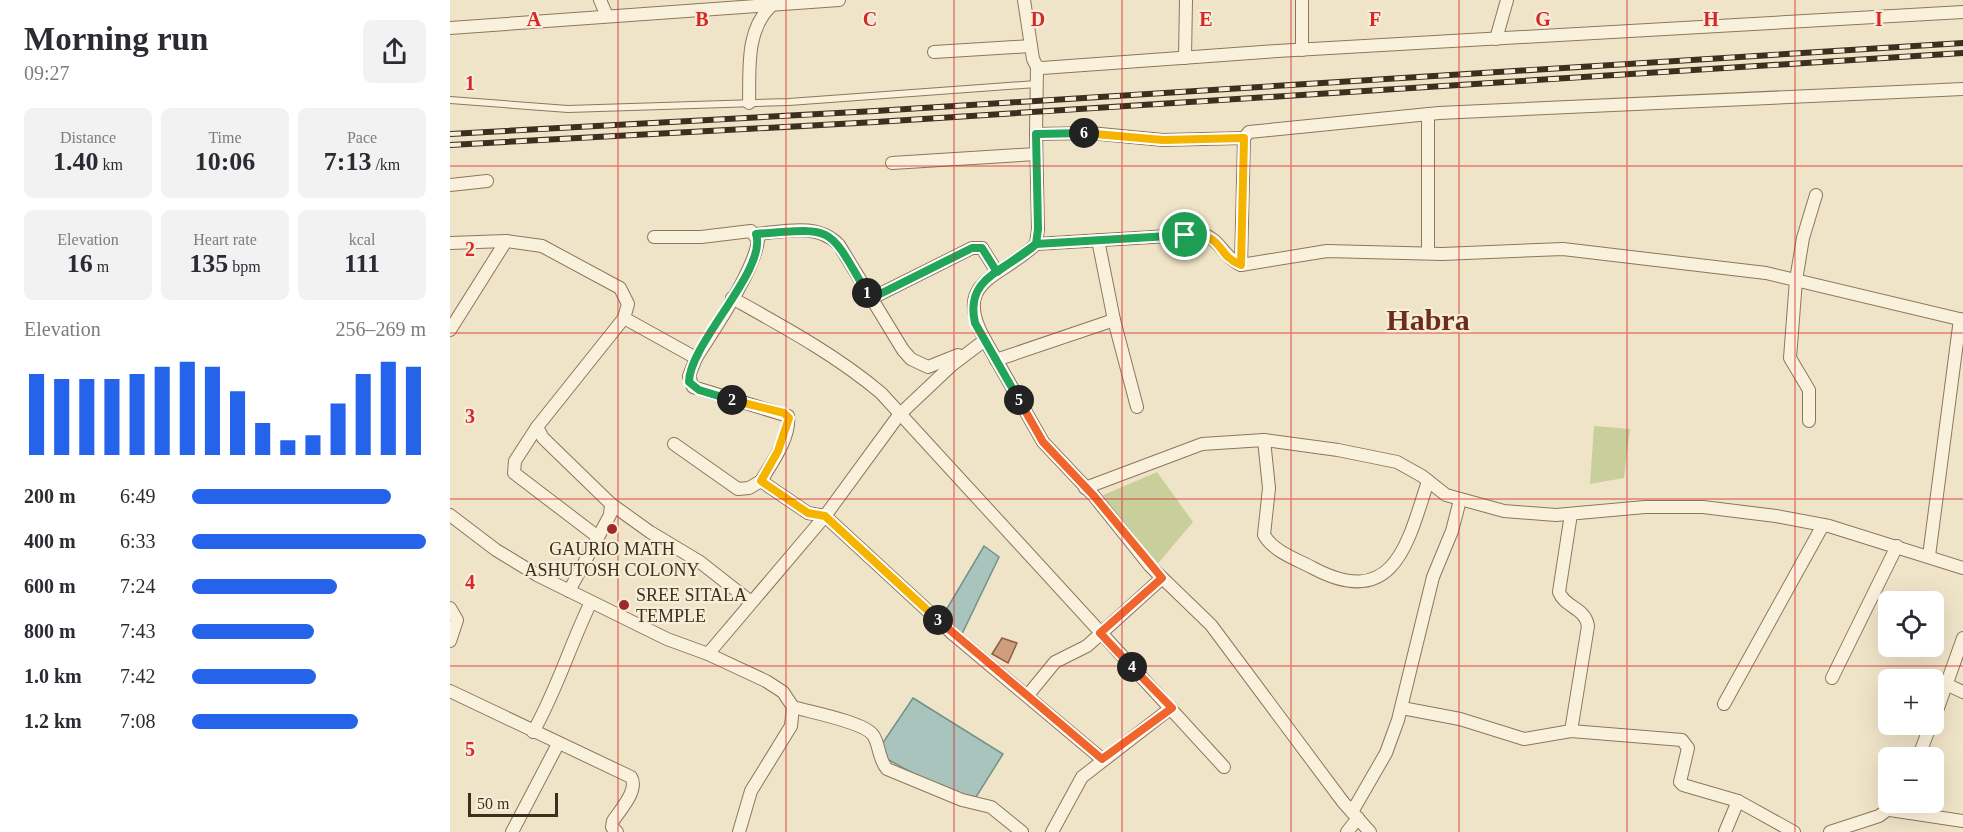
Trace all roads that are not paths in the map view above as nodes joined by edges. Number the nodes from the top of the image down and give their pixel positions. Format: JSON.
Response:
{"nodes":[{"id":1,"x":600,"y":0,"type":"edge"},
{"id":2,"x":839,"y":0,"type":"edge"},
{"id":3,"x":1024,"y":0,"type":"edge"},
{"id":4,"x":1186,"y":0,"type":"edge"},
{"id":5,"x":1302,"y":0,"type":"edge"},
{"id":6,"x":1507,"y":0,"type":"edge"},
{"id":7,"x":809,"y":1,"type":"edge"},
{"id":8,"x":771,"y":6,"type":"junction"},
{"id":9,"x":1963,"y":12,"type":"edge"},
{"id":10,"x":607,"y":16,"type":"junction"},
{"id":11,"x":450,"y":28,"type":"edge"},
{"id":12,"x":1496,"y":39,"type":"junction"},
{"id":13,"x":1031,"y":46,"type":"junction"},
{"id":14,"x":1302,"y":50,"type":"junction"},
{"id":15,"x":934,"y":52,"type":"dead end"},
{"id":16,"x":1185,"y":58,"type":"junction"},
{"id":17,"x":1037,"y":67,"type":"junction"},
{"id":18,"x":1037,"y":84,"type":"junction"},
{"id":19,"x":1963,"y":89,"type":"edge"},
{"id":20,"x":450,"y":100,"type":"edge"},
{"id":21,"x":748,"y":104,"type":"junction"},
{"id":22,"x":1428,"y":114,"type":"junction"},
{"id":23,"x":1036,"y":134,"type":"junction"},
{"id":24,"x":1244,"y":138,"type":"junction"},
{"id":25,"x":1036,"y":154,"type":"junction"},
{"id":26,"x":891,"y":163,"type":"dead end"},
{"id":27,"x":487,"y":182,"type":"dead end"},
{"id":28,"x":450,"y":185,"type":"edge"},
{"id":29,"x":1816,"y":195,"type":"dead end"},
{"id":30,"x":756,"y":234,"type":"junction"},
{"id":31,"x":654,"y":237,"type":"dead end"},
{"id":32,"x":1098,"y":240,"type":"junction"},
{"id":33,"x":506,"y":241,"type":"junction"},
{"id":34,"x":450,"y":243,"type":"edge"},
{"id":35,"x":1036,"y":244,"type":"junction"},
{"id":36,"x":1428,"y":253,"type":"junction"},
{"id":37,"x":1241,"y":265,"type":"junction"},
{"id":38,"x":997,"y":272,"type":"junction"},
{"id":39,"x":1796,"y":280,"type":"junction"},
{"id":40,"x":732,"y":298,"type":"junction"},
{"id":41,"x":870,"y":299,"type":"junction"},
{"id":42,"x":624,"y":318,"type":"junction"},
{"id":43,"x":1114,"y":320,"type":"junction"},
{"id":44,"x":1961,"y":320,"type":"edge"},
{"id":45,"x":450,"y":330,"type":"edge"},
{"id":46,"x":980,"y":344,"type":"junction"},
{"id":47,"x":696,"y":358,"type":"junction"},
{"id":48,"x":996,"y":360,"type":"junction"},
{"id":49,"x":1137,"y":407,"type":"dead end"},
{"id":50,"x":899,"y":415,"type":"junction"},
{"id":51,"x":1809,"y":421,"type":"dead end"},
{"id":52,"x":537,"y":427,"type":"junction"},
{"id":53,"x":1264,"y":440,"type":"junction"},
{"id":54,"x":674,"y":444,"type":"dead end"},
{"id":55,"x":761,"y":481,"type":"junction"},
{"id":56,"x":1428,"y":481,"type":"junction"},
{"id":57,"x":1085,"y":488,"type":"junction"},
{"id":58,"x":1460,"y":500,"type":"junction"},
{"id":59,"x":611,"y":504,"type":"junction"},
{"id":60,"x":450,"y":514,"type":"edge"},
{"id":61,"x":1571,"y":514,"type":"junction"},
{"id":62,"x":825,"y":516,"type":"junction"},
{"id":63,"x":1823,"y":525,"type":"junction"},
{"id":64,"x":598,"y":537,"type":"junction"},
{"id":65,"x":1897,"y":546,"type":"junction"},
{"id":66,"x":1929,"y":556,"type":"junction"},
{"id":67,"x":1963,"y":568,"type":"edge"},
{"id":68,"x":1162,"y":578,"type":"junction"},
{"id":69,"x":568,"y":591,"type":"junction"},
{"id":70,"x":591,"y":602,"type":"junction"},
{"id":71,"x":752,"y":602,"type":"junction"},
{"id":72,"x":450,"y":608,"type":"edge"},
{"id":73,"x":1100,"y":633,"type":"junction"},
{"id":74,"x":1963,"y":638,"type":"edge"},
{"id":75,"x":450,"y":641,"type":"edge"},
{"id":76,"x":708,"y":654,"type":"junction"},
{"id":77,"x":1832,"y":678,"type":"dead end"},
{"id":78,"x":1948,"y":685,"type":"junction"},
{"id":79,"x":450,"y":691,"type":"edge"},
{"id":80,"x":1963,"y":692,"type":"edge"},
{"id":81,"x":1028,"y":695,"type":"junction"},
{"id":82,"x":1944,"y":695,"type":"edge"},
{"id":83,"x":1724,"y":704,"type":"dead end"},
{"id":84,"x":793,"y":707,"type":"junction"},
{"id":85,"x":1172,"y":708,"type":"junction"},
{"id":86,"x":1402,"y":708,"type":"junction"},
{"id":87,"x":1571,"y":731,"type":"junction"},
{"id":88,"x":533,"y":732,"type":"junction"},
{"id":89,"x":558,"y":744,"type":"junction"},
{"id":90,"x":1102,"y":759,"type":"junction"},
{"id":91,"x":1224,"y":767,"type":"dead end"},
{"id":92,"x":1738,"y":801,"type":"junction"},
{"id":93,"x":1884,"y":813,"type":"edge"},
{"id":94,"x":1926,"y":813,"type":"edge"},
{"id":95,"x":1355,"y":815,"type":"junction"},
{"id":96,"x":1963,"y":821,"type":"edge"},
{"id":97,"x":513,"y":832,"type":"edge"},
{"id":98,"x":617,"y":832,"type":"edge"},
{"id":99,"x":739,"y":832,"type":"edge"},
{"id":100,"x":1022,"y":832,"type":"edge"},
{"id":101,"x":1052,"y":832,"type":"edge"},
{"id":102,"x":1347,"y":832,"type":"edge"},
{"id":103,"x":1370,"y":832,"type":"edge"},
{"id":104,"x":1725,"y":832,"type":"edge"},
{"id":105,"x":1794,"y":832,"type":"edge"},
{"id":106,"x":1830,"y":832,"type":"edge"}],
"edges":[{"from":1,"to":10,"type":"street"},
{"from":2,"to":7,"type":"street"},
{"from":3,"to":13,"type":"street"},
{"from":4,"to":16,"type":"street"},
{"from":5,"to":14,"type":"street"},
{"from":6,"to":12,"type":"street"},
{"from":7,"to":8,"type":"street"},
{"from":8,"to":10,"type":"street"},
{"from":8,"to":21,"type":"street"},
{"from":9,"to":12,"type":"street"},
{"from":10,"to":11,"type":"street"},
{"from":12,"to":14,"type":"street"},
{"from":13,"to":15,"type":"street"},
{"from":13,"to":17,"type":"street"},
{"from":14,"to":16,"type":"street"},
{"from":16,"to":17,"type":"street"},
{"from":17,"to":18,"type":"street"},
{"from":18,"to":21,"type":"lane"},
{"from":18,"to":23,"type":"street"},
{"from":19,"to":22,"type":"street"},
{"from":20,"to":21,"type":"lane"},
{"from":22,"to":24,"type":"street"},
{"from":22,"to":36,"type":"street"},
{"from":23,"to":24,"type":"street"},
{"from":23,"to":25,"type":"street"},
{"from":24,"to":37,"type":"street"},
{"from":25,"to":26,"type":"street"},
{"from":25,"to":35,"type":"street"},
{"from":27,"to":28,"type":"street"},
{"from":29,"to":39,"type":"street"},
{"from":30,"to":31,"type":"street"},
{"from":30,"to":40,"type":"street"},
{"from":30,"to":41,"type":"street"},
{"from":32,"to":35,"type":"street"},
{"from":32,"to":37,"type":"street"},
{"from":32,"to":43,"type":"street"},
{"from":33,"to":34,"type":"street"},
{"from":33,"to":42,"type":"street"},
{"from":33,"to":45,"type":"street"},
{"from":35,"to":38,"type":"street"},
{"from":36,"to":37,"type":"street"},
{"from":36,"to":39,"type":"street"},
{"from":38,"to":41,"type":"street"},
{"from":38,"to":46,"type":"street"},
{"from":39,"to":44,"type":"street"},
{"from":39,"to":51,"type":"street"},
{"from":40,"to":47,"type":"street"},
{"from":40,"to":50,"type":"street"},
{"from":41,"to":46,"type":"street"},
{"from":42,"to":47,"type":"street"},
{"from":42,"to":52,"type":"street"},
{"from":43,"to":48,"type":"street"},
{"from":43,"to":49,"type":"street"},
{"from":44,"to":66,"type":"street"},
{"from":46,"to":48,"type":"street"},
{"from":46,"to":50,"type":"street"},
{"from":47,"to":55,"type":"street"},
{"from":48,"to":57,"type":"street"},
{"from":50,"to":62,"type":"street"},
{"from":50,"to":73,"type":"street"},
{"from":52,"to":59,"type":"street"},
{"from":52,"to":64,"type":"street"},
{"from":53,"to":56,"type":"street"},
{"from":53,"to":56,"type":"street"},
{"from":53,"to":57,"type":"street"},
{"from":54,"to":55,"type":"street"},
{"from":55,"to":62,"type":"street"},
{"from":56,"to":58,"type":"street"},
{"from":57,"to":68,"type":"street"},
{"from":58,"to":61,"type":"street"},
{"from":58,"to":86,"type":"street"},
{"from":59,"to":64,"type":"street"},
{"from":59,"to":71,"type":"street"},
{"from":60,"to":69,"type":"street"},
{"from":61,"to":63,"type":"street"},
{"from":61,"to":87,"type":"street"},
{"from":62,"to":71,"type":"street"},
{"from":62,"to":81,"type":"street"},
{"from":63,"to":65,"type":"street"},
{"from":63,"to":83,"type":"street"},
{"from":64,"to":69,"type":"street"},
{"from":65,"to":66,"type":"street"},
{"from":65,"to":77,"type":"street"},
{"from":66,"to":67,"type":"street"},
{"from":68,"to":73,"type":"street"},
{"from":68,"to":95,"type":"street"},
{"from":69,"to":70,"type":"street"},
{"from":70,"to":76,"type":"street"},
{"from":70,"to":88,"type":"street"},
{"from":71,"to":76,"type":"street"},
{"from":72,"to":75,"type":"street"},
{"from":73,"to":81,"type":"street"},
{"from":73,"to":85,"type":"street"},
{"from":74,"to":78,"type":"street"},
{"from":76,"to":84,"type":"street"},
{"from":78,"to":80,"type":"street"},
{"from":78,"to":82,"type":"street"},
{"from":79,"to":88,"type":"street"},
{"from":81,"to":90,"type":"street"},
{"from":84,"to":99,"type":"street"},
{"from":84,"to":100,"type":"street"},
{"from":85,"to":90,"type":"street"},
{"from":85,"to":91,"type":"street"},
{"from":86,"to":87,"type":"street"},
{"from":86,"to":95,"type":"street"},
{"from":87,"to":92,"type":"street"},
{"from":88,"to":89,"type":"street"},
{"from":89,"to":97,"type":"street"},
{"from":89,"to":98,"type":"street"},
{"from":90,"to":101,"type":"street"},
{"from":92,"to":104,"type":"street"},
{"from":92,"to":105,"type":"street"},
{"from":93,"to":106,"type":"street"},
{"from":94,"to":96,"type":"street"},
{"from":95,"to":102,"type":"street"},
{"from":95,"to":103,"type":"street"}]}
